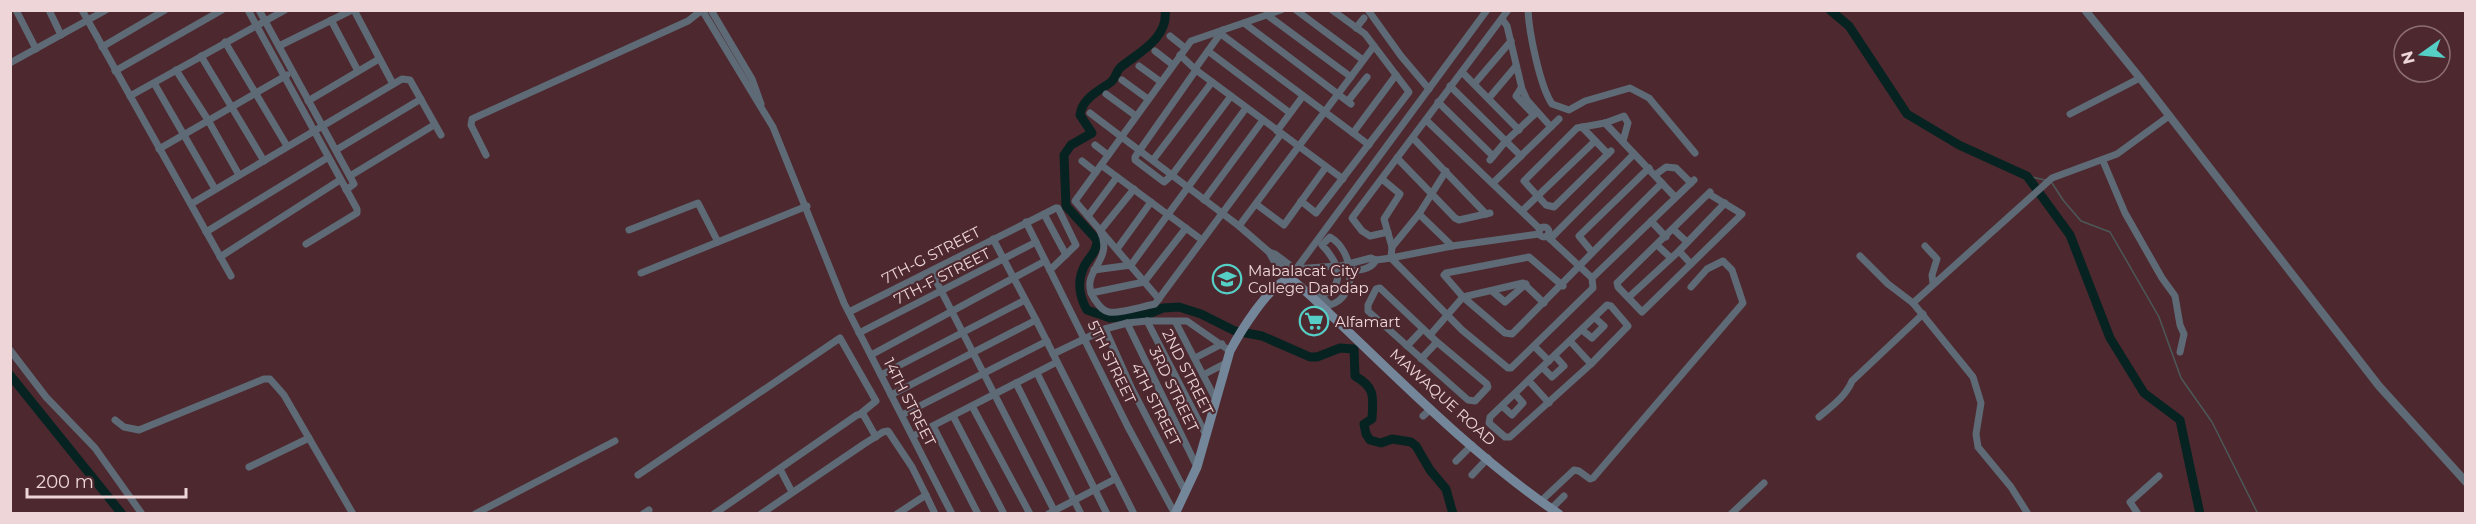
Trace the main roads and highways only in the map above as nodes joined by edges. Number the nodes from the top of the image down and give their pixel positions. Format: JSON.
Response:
{"nodes":[{"id":1,"x":1556,"y":511,"type":"edge"},
{"id":2,"x":1175,"y":513,"type":"edge"}],
"edges":[{"from":1,"to":2,"type":"main road","name":"MAWAQUE ROAD"}]}
